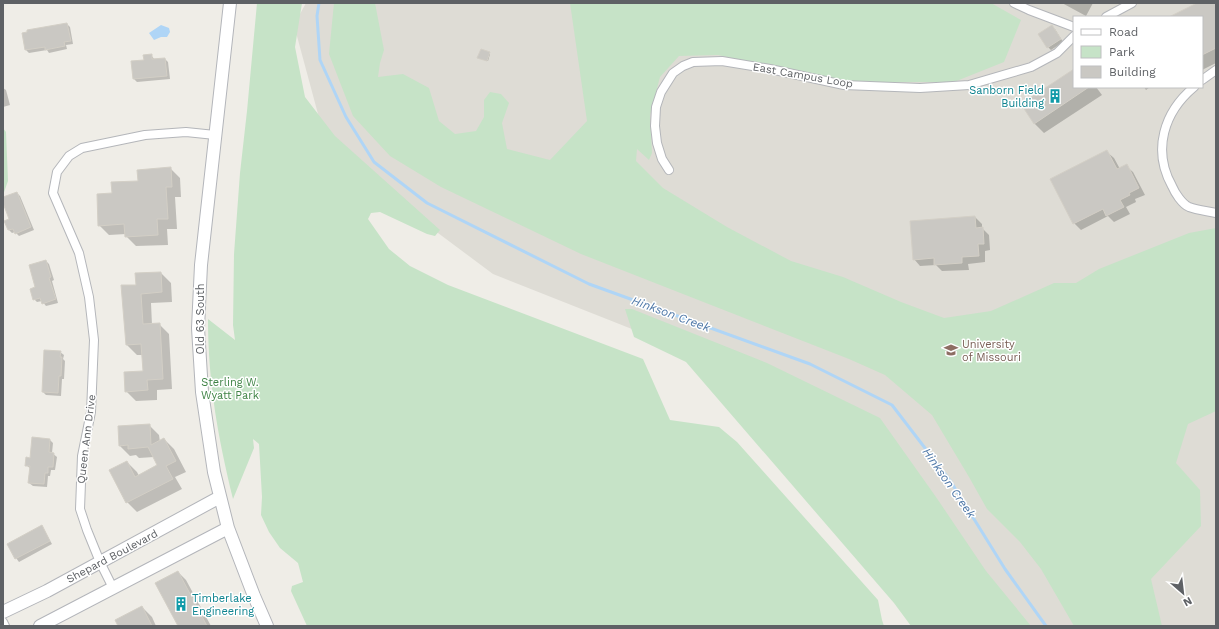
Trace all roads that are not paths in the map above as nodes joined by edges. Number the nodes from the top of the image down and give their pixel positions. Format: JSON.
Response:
{"nodes":[{"id":1,"x":230,"y":3,"type":"edge"},
{"id":2,"x":1014,"y":3,"type":"edge"},
{"id":3,"x":1132,"y":3,"type":"edge"},
{"id":4,"x":1108,"y":16,"type":"edge"},
{"id":5,"x":1073,"y":28,"type":"edge"},
{"id":6,"x":1073,"y":37,"type":"edge"},
{"id":7,"x":1216,"y":70,"type":"edge"},
{"id":8,"x":1203,"y":79,"type":"edge"},
{"id":9,"x":1193,"y":88,"type":"edge"},
{"id":10,"x":215,"y":135,"type":"junction"},
{"id":11,"x":669,"y":170,"type":"dead end"},
{"id":12,"x":1216,"y":213,"type":"edge"},
{"id":13,"x":220,"y":497,"type":"junction"},
{"id":14,"x":228,"y":528,"type":"junction"},
{"id":15,"x":100,"y":562,"type":"junction"},
{"id":16,"x":113,"y":588,"type":"junction"},
{"id":17,"x":3,"y":612,"type":"edge"},
{"id":18,"x":3,"y":622,"type":"edge"},
{"id":19,"x":5,"y":626,"type":"edge"},
{"id":20,"x":40,"y":626,"type":"edge"},
{"id":21,"x":267,"y":626,"type":"edge"}],
"edges":[{"from":1,"to":10,"type":"main road","name":"Old 63 South"},
{"from":2,"to":5,"type":"street"},
{"from":3,"to":4,"type":"street"},
{"from":6,"to":11,"type":"street","name":"East Campus Loop"},
{"from":7,"to":8,"type":"street"},
{"from":9,"to":12,"type":"street"},
{"from":10,"to":13,"type":"main road","name":"Old 63 South"},
{"from":10,"to":15,"type":"street","name":"Queen Ann Drive"},
{"from":13,"to":14,"type":"main road","name":"Old 63 South"},
{"from":13,"to":15,"type":"main road","name":"Shepard Boulevard"},
{"from":14,"to":16,"type":"main road"},
{"from":14,"to":21,"type":"main road","name":"Old 63 South"},
{"from":15,"to":16,"type":"street","name":"Queen Ann Drive"},
{"from":15,"to":17,"type":"main road","name":"Shepard Boulevard"},
{"from":16,"to":20,"type":"main road"},
{"from":18,"to":19,"type":"street"}]}
